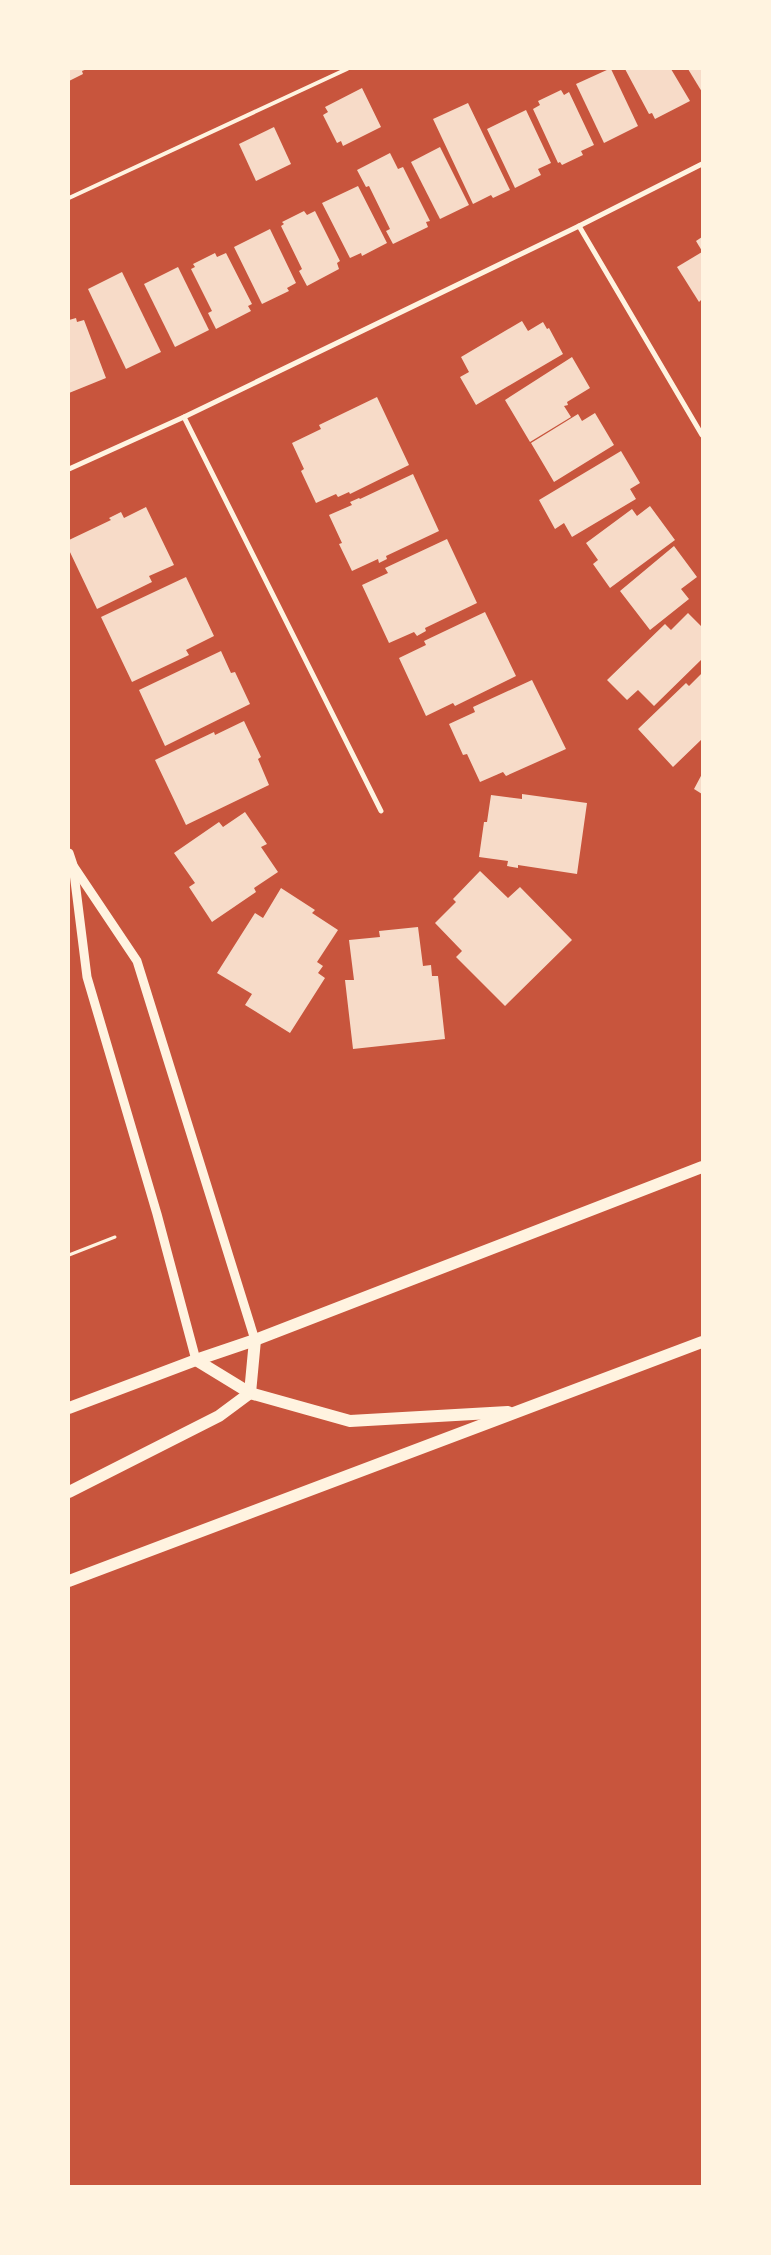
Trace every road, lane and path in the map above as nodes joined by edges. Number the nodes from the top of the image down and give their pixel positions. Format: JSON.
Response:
{"nodes":[{"id":1,"x":347,"y":69,"type":"edge"},
{"id":2,"x":702,"y":164,"type":"edge"},
{"id":3,"x":69,"y":198,"type":"edge"},
{"id":4,"x":579,"y":226,"type":"junction"},
{"id":5,"x":184,"y":417,"type":"junction"},
{"id":6,"x":702,"y":435,"type":"edge"},
{"id":7,"x":69,"y":469,"type":"edge"},
{"id":8,"x":381,"y":811,"type":"dead end"},
{"id":9,"x":69,"y":853,"type":"edge"},
{"id":10,"x":73,"y":865,"type":"junction"},
{"id":11,"x":702,"y":1167,"type":"edge"},
{"id":12,"x":115,"y":1237,"type":"dead end"},
{"id":13,"x":69,"y":1255,"type":"edge"},
{"id":14,"x":255,"y":1340,"type":"junction"},
{"id":15,"x":702,"y":1342,"type":"edge"},
{"id":16,"x":196,"y":1360,"type":"junction"},
{"id":17,"x":250,"y":1393,"type":"junction"},
{"id":18,"x":69,"y":1408,"type":"edge"},
{"id":19,"x":520,"y":1411,"type":"junction"},
{"id":20,"x":69,"y":1492,"type":"edge"},
{"id":21,"x":69,"y":1581,"type":"edge"}],
"edges":[{"from":1,"to":3,"type":"lane"},
{"from":2,"to":4,"type":"street"},
{"from":4,"to":5,"type":"street"},
{"from":4,"to":6,"type":"street"},
{"from":5,"to":7,"type":"street"},
{"from":5,"to":8,"type":"street"},
{"from":9,"to":10,"type":"street"},
{"from":10,"to":14,"type":"street"},
{"from":10,"to":16,"type":"street"},
{"from":11,"to":14,"type":"main road"},
{"from":12,"to":13,"type":"path"},
{"from":14,"to":16,"type":"main road"},
{"from":14,"to":17,"type":"main road"},
{"from":15,"to":19,"type":"main road"},
{"from":16,"to":17,"type":"main road"},
{"from":16,"to":18,"type":"main road"},
{"from":17,"to":19,"type":"main road"},
{"from":17,"to":20,"type":"main road"},
{"from":19,"to":21,"type":"main road"}]}
